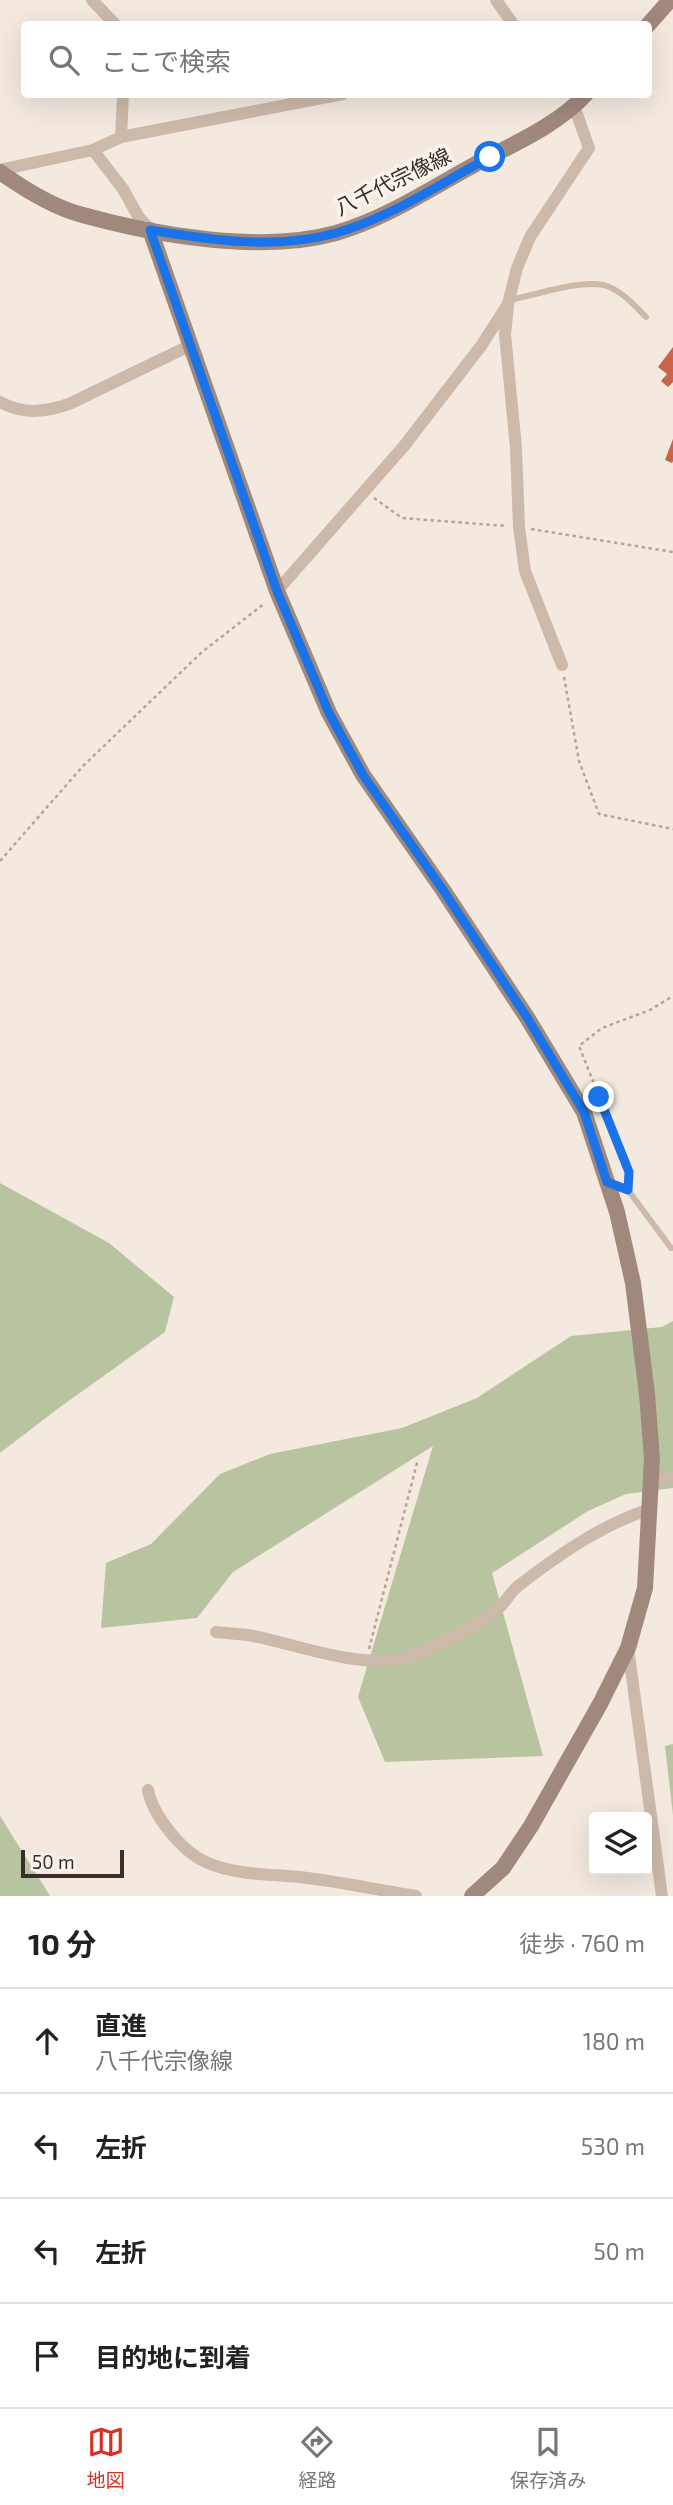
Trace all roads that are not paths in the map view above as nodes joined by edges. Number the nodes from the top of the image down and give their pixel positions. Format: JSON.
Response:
{"nodes":[{"id":1,"x":92,"y":0,"type":"edge"},
{"id":2,"x":496,"y":0,"type":"edge"},
{"id":3,"x":670,"y":0,"type":"edge"},
{"id":4,"x":112,"y":21,"type":"edge"},
{"id":5,"x":511,"y":21,"type":"edge"},
{"id":6,"x":652,"y":21,"type":"edge"},
{"id":7,"x":123,"y":98,"type":"edge"},
{"id":8,"x":306,"y":98,"type":"edge"},
{"id":9,"x":580,"y":99,"type":"edge"},
{"id":10,"x":121,"y":137,"type":"junction"},
{"id":11,"x":93,"y":150,"type":"junction"},
{"id":12,"x":0,"y":171,"type":"edge"},
{"id":13,"x":150,"y":230,"type":"junction"},
{"id":14,"x":509,"y":302,"type":"junction"},
{"id":15,"x":646,"y":317,"type":"dead end"},
{"id":16,"x":191,"y":345,"type":"junction"},
{"id":17,"x":0,"y":402,"type":"edge"},
{"id":18,"x":277,"y":591,"type":"junction"},
{"id":19,"x":562,"y":665,"type":"road end"},
{"id":20,"x":607,"y":1182,"type":"junction"},
{"id":21,"x":673,"y":1248,"type":"edge"},
{"id":22,"x":673,"y":1478,"type":"edge"},
{"id":23,"x":651,"y":1480,"type":"junction"},
{"id":24,"x":650,"y":1509,"type":"junction"},
{"id":25,"x":216,"y":1632,"type":"dead end"},
{"id":26,"x":628,"y":1648,"type":"junction"},
{"id":27,"x":148,"y":1790,"type":"dead end"},
{"id":28,"x":416,"y":1896,"type":"edge"},
{"id":29,"x":472,"y":1896,"type":"edge"},
{"id":30,"x":663,"y":1896,"type":"edge"}],
"edges":[{"from":1,"to":4,"type":"street"},
{"from":2,"to":5,"type":"street"},
{"from":3,"to":6,"type":"street"},
{"from":7,"to":10,"type":"street"},
{"from":8,"to":10,"type":"street"},
{"from":9,"to":13,"type":"street","name":"八千代宗像線"},
{"from":9,"to":14,"type":"street"},
{"from":10,"to":11,"type":"street"},
{"from":11,"to":12,"type":"street"},
{"from":11,"to":13,"type":"street"},
{"from":12,"to":13,"type":"street","name":"八千代宗像線"},
{"from":13,"to":16,"type":"street"},
{"from":14,"to":15,"type":"lane"},
{"from":14,"to":18,"type":"street"},
{"from":14,"to":19,"type":"street"},
{"from":16,"to":17,"type":"street"},
{"from":16,"to":18,"type":"street"},
{"from":18,"to":20,"type":"street"},
{"from":20,"to":21,"type":"lane"},
{"from":20,"to":23,"type":"street"},
{"from":22,"to":23,"type":"street"},
{"from":23,"to":24,"type":"street"},
{"from":24,"to":25,"type":"street"},
{"from":24,"to":26,"type":"street"},
{"from":26,"to":29,"type":"street"},
{"from":26,"to":30,"type":"street"},
{"from":27,"to":28,"type":"street"}]}
